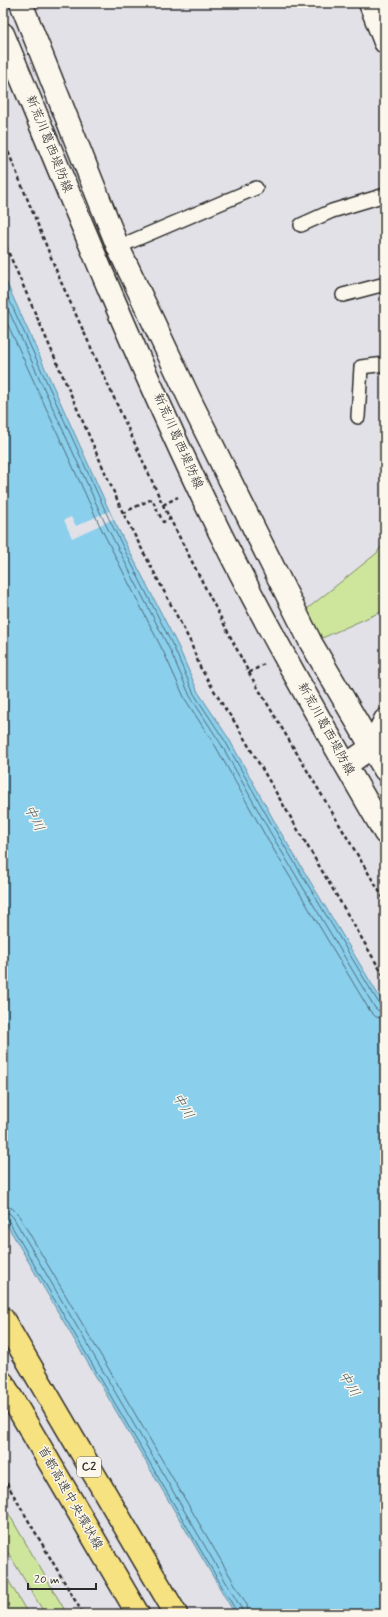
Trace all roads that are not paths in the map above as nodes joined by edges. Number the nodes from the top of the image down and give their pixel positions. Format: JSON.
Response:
{"nodes":[{"id":1,"x":21,"y":3,"type":"edge"},
{"id":2,"x":370,"y":3,"type":"edge"},
{"id":3,"x":3,"y":34,"type":"edge"},
{"id":4,"x":385,"y":42,"type":"edge"},
{"id":5,"x":256,"y":188,"type":"dead end"},
{"id":6,"x":385,"y":195,"type":"edge"},
{"id":7,"x":301,"y":225,"type":"dead end"},
{"id":8,"x":118,"y":247,"type":"junction"},
{"id":9,"x":385,"y":284,"type":"edge"},
{"id":10,"x":343,"y":295,"type":"dead end"},
{"id":11,"x":385,"y":364,"type":"edge"},
{"id":12,"x":358,"y":417,"type":"dead end"},
{"id":13,"x":385,"y":720,"type":"edge"},
{"id":14,"x":372,"y":747,"type":"junction"},
{"id":15,"x":346,"y":765,"type":"junction"},
{"id":16,"x":385,"y":770,"type":"edge"},
{"id":17,"x":385,"y":833,"type":"edge"},
{"id":18,"x":3,"y":1319,"type":"edge"},
{"id":19,"x":3,"y":1383,"type":"edge"},
{"id":20,"x":138,"y":1614,"type":"edge"},
{"id":21,"x":176,"y":1614,"type":"edge"}],
"edges":[{"from":1,"to":8,"type":"street"},
{"from":2,"to":4,"type":"street"},
{"from":3,"to":15,"type":"street","name":"新荒川葛西堤防線"},
{"from":5,"to":8,"type":"lane"},
{"from":6,"to":7,"type":"lane"},
{"from":8,"to":14,"type":"street"},
{"from":9,"to":10,"type":"lane"},
{"from":11,"to":12,"type":"lane"},
{"from":13,"to":14,"type":"street"},
{"from":14,"to":15,"type":"street"},
{"from":14,"to":16,"type":"street"},
{"from":15,"to":17,"type":"street","name":"新荒川葛西堤防線"},
{"from":18,"to":21,"type":"highway","number":"C2"},
{"from":19,"to":20,"type":"highway","name":"首都高速中央環状線","number":"C2"}]}
